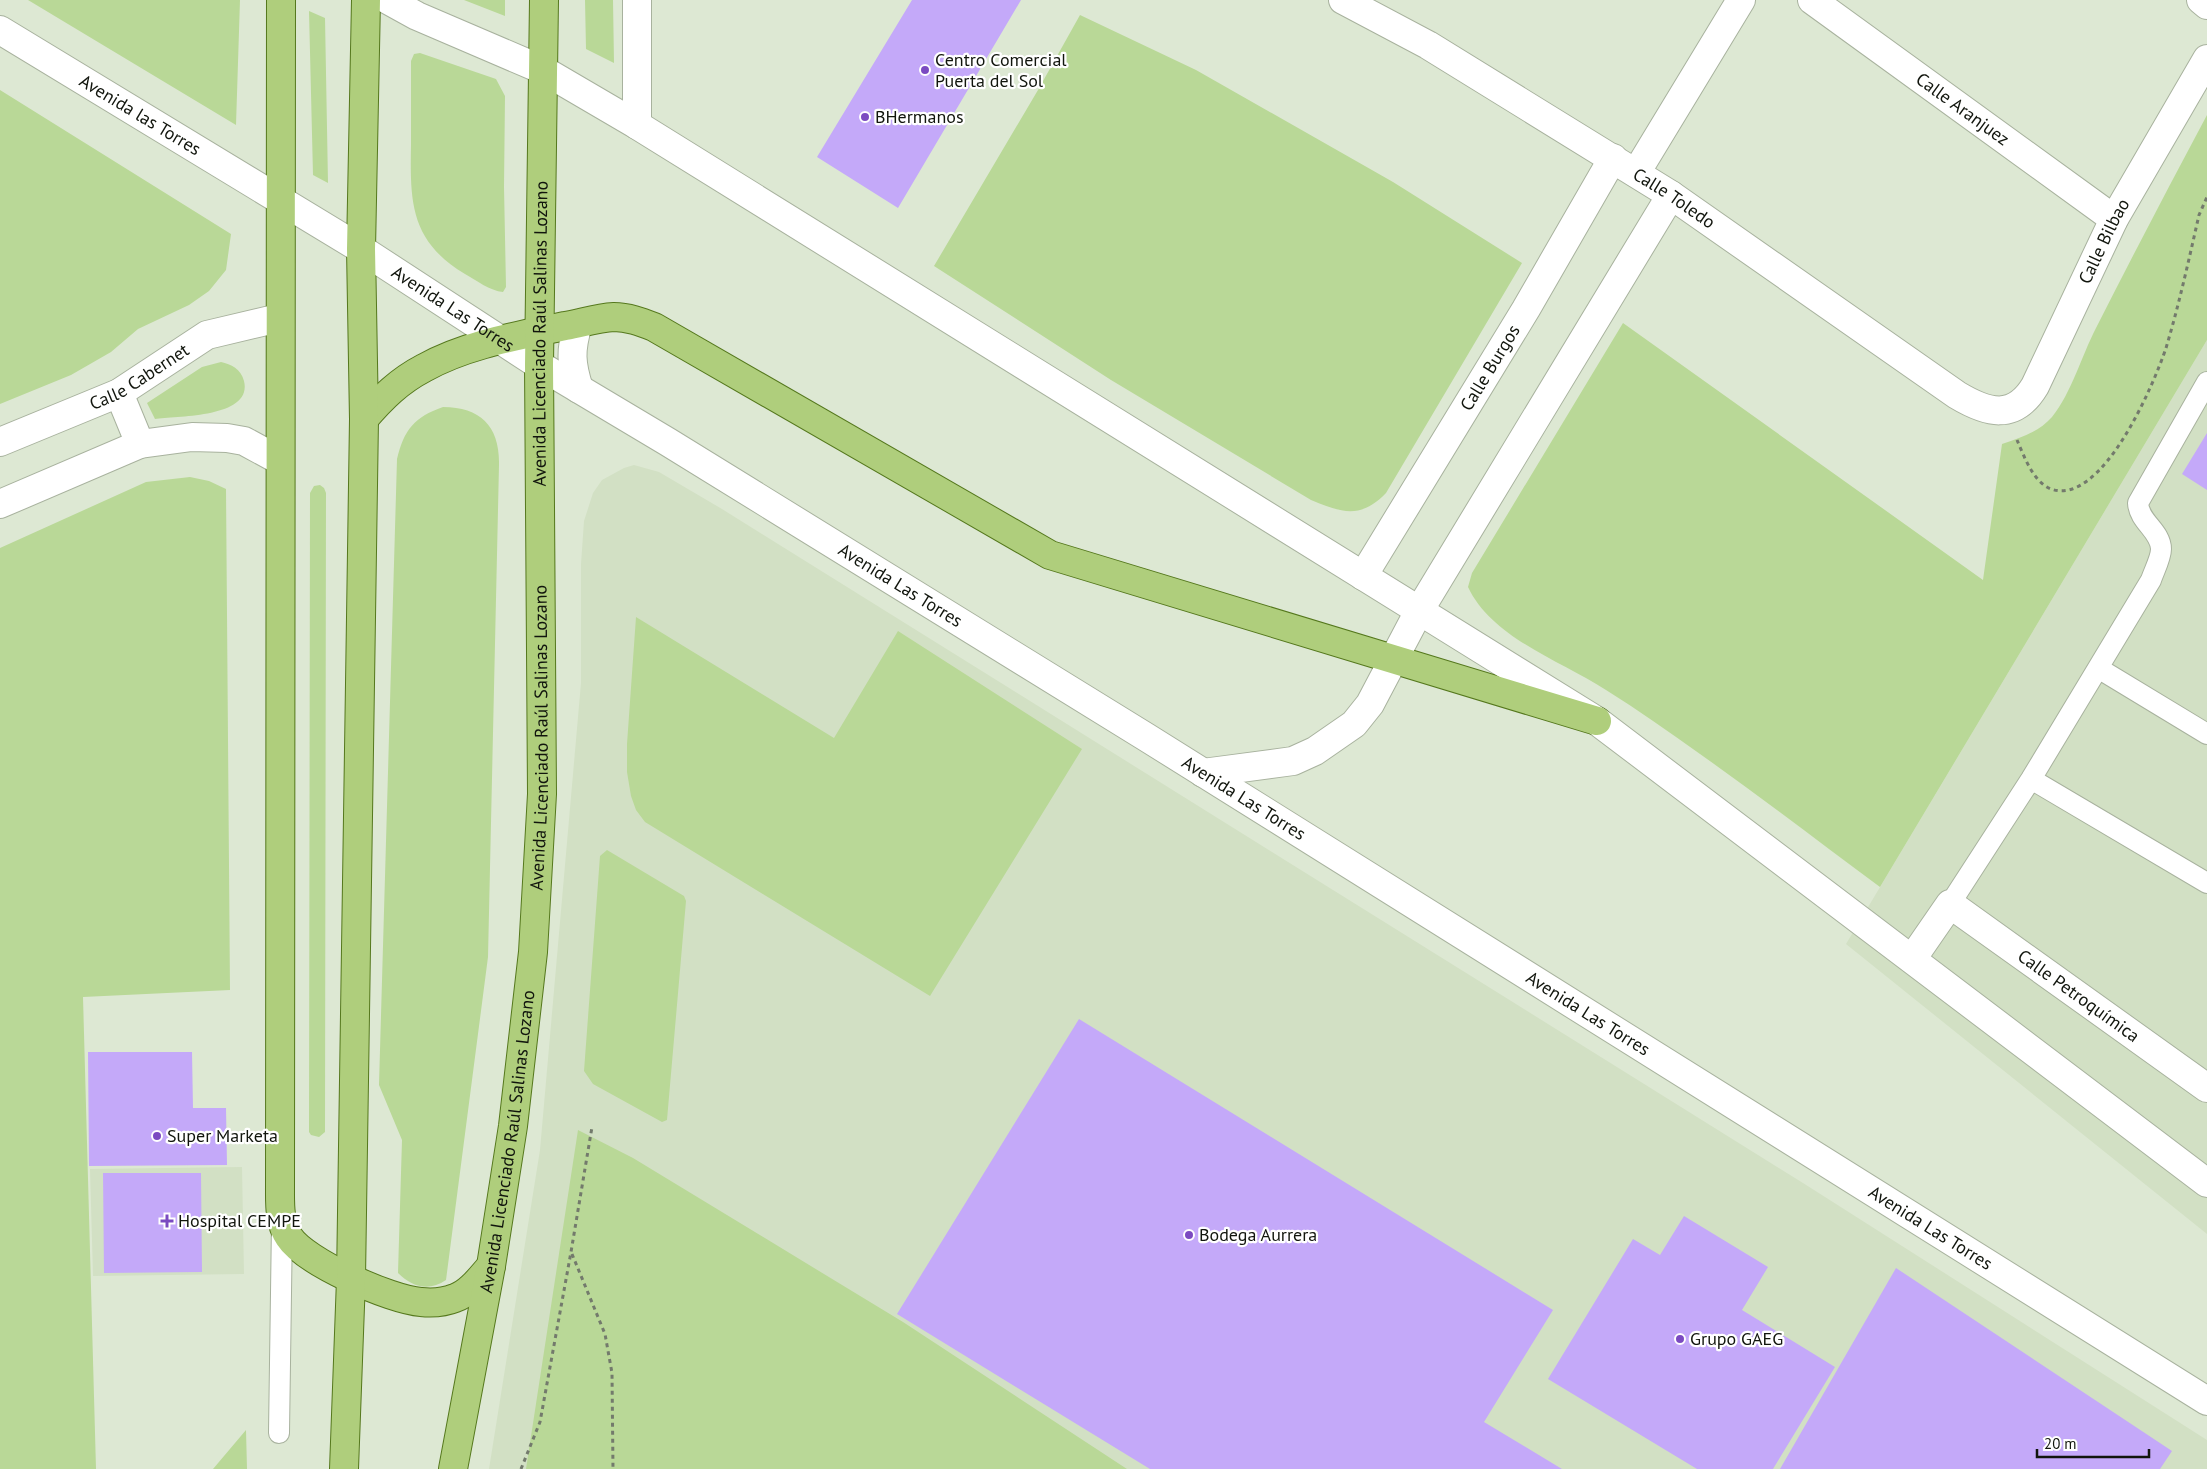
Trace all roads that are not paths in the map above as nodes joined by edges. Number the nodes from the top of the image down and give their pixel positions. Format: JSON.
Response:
{"nodes":[{"id":1,"x":281,"y":0,"type":"edge"},
{"id":2,"x":366,"y":0,"type":"edge"},
{"id":3,"x":388,"y":0,"type":"edge"},
{"id":4,"x":544,"y":0,"type":"edge"},
{"id":5,"x":637,"y":0,"type":"edge"},
{"id":6,"x":1343,"y":0,"type":"edge"},
{"id":7,"x":1741,"y":0,"type":"edge"},
{"id":8,"x":1812,"y":0,"type":"edge"},
{"id":9,"x":2201,"y":0,"type":"edge"},
{"id":10,"x":2207,"y":5,"type":"edge"},
{"id":11,"x":0,"y":30,"type":"edge"},
{"id":12,"x":2207,"y":59,"type":"edge"},
{"id":13,"x":543,"y":70,"type":"junction"},
{"id":14,"x":637,"y":125,"type":"junction"},
{"id":15,"x":1613,"y":158,"type":"junction"},
{"id":16,"x":1636,"y":173,"type":"junction"},
{"id":17,"x":1671,"y":195,"type":"junction"},
{"id":18,"x":280,"y":200,"type":"junction"},
{"id":19,"x":2114,"y":219,"type":"junction"},
{"id":20,"x":361,"y":249,"type":"junction"},
{"id":21,"x":279,"y":318,"type":"junction"},
{"id":22,"x":578,"y":324,"type":"junction"},
{"id":23,"x":539,"y":332,"type":"junction"},
{"id":24,"x":499,"y":340,"type":"junction"},
{"id":25,"x":538,"y":365,"type":"junction"},
{"id":26,"x":2207,"y":382,"type":"edge"},
{"id":27,"x":580,"y":389,"type":"junction"},
{"id":28,"x":120,"y":393,"type":"junction"},
{"id":29,"x":1997,"y":411,"type":"joint"},
{"id":30,"x":364,"y":419,"type":"junction"},
{"id":31,"x":0,"y":442,"type":"edge"},
{"id":32,"x":140,"y":444,"type":"junction"},
{"id":33,"x":279,"y":460,"type":"junction"},
{"id":34,"x":0,"y":504,"type":"edge"},
{"id":35,"x":1363,"y":576,"type":"junction"},
{"id":36,"x":1419,"y":611,"type":"junction"},
{"id":37,"x":1395,"y":660,"type":"junction"},
{"id":38,"x":2098,"y":668,"type":"junction"},
{"id":39,"x":1597,"y":722,"type":"junction"},
{"id":40,"x":2207,"y":734,"type":"edge"},
{"id":41,"x":1203,"y":772,"type":"junction"},
{"id":42,"x":2031,"y":779,"type":"junction"},
{"id":43,"x":2207,"y":883,"type":"edge"},
{"id":44,"x":1950,"y":904,"type":"junction"},
{"id":45,"x":1912,"y":959,"type":"junction"},
{"id":46,"x":2207,"y":1088,"type":"edge"},
{"id":47,"x":2207,"y":1183,"type":"edge"},
{"id":48,"x":282,"y":1223,"type":"junction"},
{"id":49,"x":491,"y":1266,"type":"junction"},
{"id":50,"x":351,"y":1279,"type":"junction"},
{"id":51,"x":2207,"y":1400,"type":"edge"},
{"id":52,"x":279,"y":1433,"type":"dead end"},
{"id":53,"x":344,"y":1469,"type":"edge"},
{"id":54,"x":453,"y":1469,"type":"edge"}],
"edges":[{"from":1,"to":18,"type":"main road"},
{"from":2,"to":20,"type":"main road"},
{"from":3,"to":13,"type":"main road"},
{"from":4,"to":13,"type":"main road","name":"Avenida Licenciado Raúl Salinas Lozano"},
{"from":5,"to":14,"type":"main road"},
{"from":6,"to":15,"type":"main road","name":"Calle Toledo"},
{"from":7,"to":16,"type":"main road"},
{"from":8,"to":19,"type":"main road","name":"Calle Aranjuez"},
{"from":9,"to":10,"type":"main road"},
{"from":11,"to":18,"type":"main road","name":"Avenida las Torres"},
{"from":12,"to":19,"type":"main road","name":"Calle Bilbao"},
{"from":13,"to":14,"type":"main road"},
{"from":13,"to":23,"type":"main road","name":"Avenida Licenciado Raúl Salinas Lozano"},
{"from":14,"to":35,"type":"main road"},
{"from":15,"to":16,"type":"main road","name":"Calle Toledo"},
{"from":15,"to":35,"type":"main road","name":"Calle Burgos"},
{"from":16,"to":17,"type":"main road","name":"Calle Toledo"},
{"from":17,"to":29,"type":"main road","name":"Calle Toledo"},
{"from":17,"to":36,"type":"main road"},
{"from":18,"to":20,"type":"main road","name":"Avenida Las Torres"},
{"from":18,"to":21,"type":"main road"},
{"from":19,"to":29,"type":"main road","name":"Calle Bilbao"},
{"from":20,"to":24,"type":"main road","name":"Avenida Las Torres"},
{"from":20,"to":30,"type":"main road"},
{"from":21,"to":28,"type":"main road","name":"Calle Cabernet"},
{"from":21,"to":33,"type":"main road"},
{"from":22,"to":23,"type":"main road"},
{"from":22,"to":27,"type":"main road"},
{"from":22,"to":37,"type":"main road"},
{"from":23,"to":24,"type":"main road"},
{"from":23,"to":25,"type":"main road","name":"Avenida Licenciado Raúl Salinas Lozano"},
{"from":24,"to":25,"type":"main road","name":"Avenida Las Torres"},
{"from":24,"to":30,"type":"main road"},
{"from":25,"to":27,"type":"main road","name":"Avenida Las Torres"},
{"from":25,"to":49,"type":"main road","name":"Avenida Licenciado Raúl Salinas Lozano"},
{"from":26,"to":38,"type":"lane"},
{"from":27,"to":41,"type":"main road","name":"Avenida Las Torres"},
{"from":28,"to":31,"type":"main road","name":"Calle Cabernet"},
{"from":28,"to":32,"type":"main road"},
{"from":30,"to":50,"type":"main road"},
{"from":32,"to":33,"type":"main road"},
{"from":32,"to":34,"type":"main road"},
{"from":33,"to":48,"type":"main road"},
{"from":35,"to":36,"type":"main road"},
{"from":36,"to":37,"type":"main road"},
{"from":36,"to":39,"type":"main road"},
{"from":37,"to":39,"type":"main road"},
{"from":37,"to":41,"type":"main road"},
{"from":38,"to":40,"type":"lane"},
{"from":38,"to":42,"type":"lane"},
{"from":39,"to":45,"type":"main road"},
{"from":41,"to":51,"type":"main road","name":"Avenida Las Torres"},
{"from":42,"to":43,"type":"lane"},
{"from":42,"to":44,"type":"lane"},
{"from":44,"to":45,"type":"main road"},
{"from":44,"to":46,"type":"main road","name":"Calle Petroquímica"},
{"from":45,"to":47,"type":"main road"},
{"from":48,"to":50,"type":"main road"},
{"from":48,"to":52,"type":"lane"},
{"from":49,"to":50,"type":"main road"},
{"from":49,"to":54,"type":"main road","name":"Avenida Licenciado Raúl Salinas Lozano"},
{"from":50,"to":53,"type":"main road"}]}
